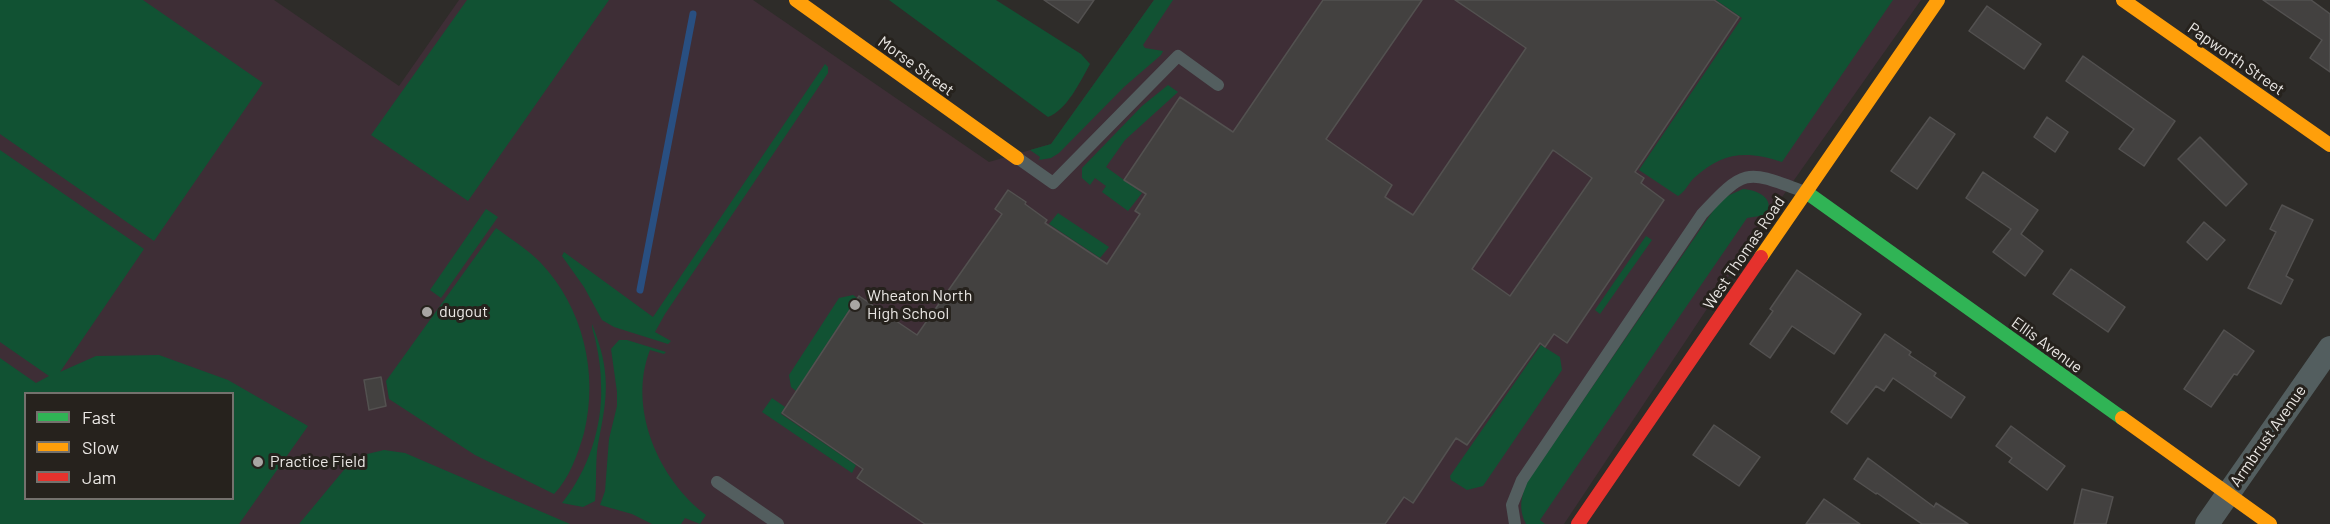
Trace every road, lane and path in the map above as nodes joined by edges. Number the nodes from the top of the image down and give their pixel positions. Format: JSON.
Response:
{"nodes":[{"id":1,"x":796,"y":0,"type":"edge"},
{"id":2,"x":1938,"y":0,"type":"edge"},
{"id":3,"x":2123,"y":0,"type":"edge"},
{"id":4,"x":1218,"y":85,"type":"dead end"},
{"id":5,"x":2330,"y":145,"type":"edge"},
{"id":6,"x":1017,"y":158,"type":"joint"},
{"id":7,"x":1806,"y":192,"type":"junction"},
{"id":8,"x":2330,"y":348,"type":"edge"},
{"id":9,"x":717,"y":482,"type":"dead end"},
{"id":10,"x":2228,"y":494,"type":"junction"},
{"id":11,"x":778,"y":524,"type":"edge"},
{"id":12,"x":1515,"y":524,"type":"edge"},
{"id":13,"x":1578,"y":524,"type":"edge"},
{"id":14,"x":2207,"y":524,"type":"edge"},
{"id":15,"x":2270,"y":524,"type":"edge"}],
"edges":[{"from":1,"to":6,"type":"street","name":"Morse Street"},
{"from":2,"to":7,"type":"street","name":"West Thomas Road"},
{"from":3,"to":5,"type":"street","name":"Papworth Street"},
{"from":4,"to":6,"type":"lane"},
{"from":7,"to":10,"type":"street","name":"Ellis Avenue"},
{"from":7,"to":12,"type":"lane"},
{"from":7,"to":13,"type":"street","name":"West Thomas Road"},
{"from":8,"to":10,"type":"street","name":"Armbrust Avenue"},
{"from":9,"to":11,"type":"lane"},
{"from":10,"to":14,"type":"street","name":"Armbrust Avenue"},
{"from":10,"to":15,"type":"street","name":"Ellis Avenue"}]}
